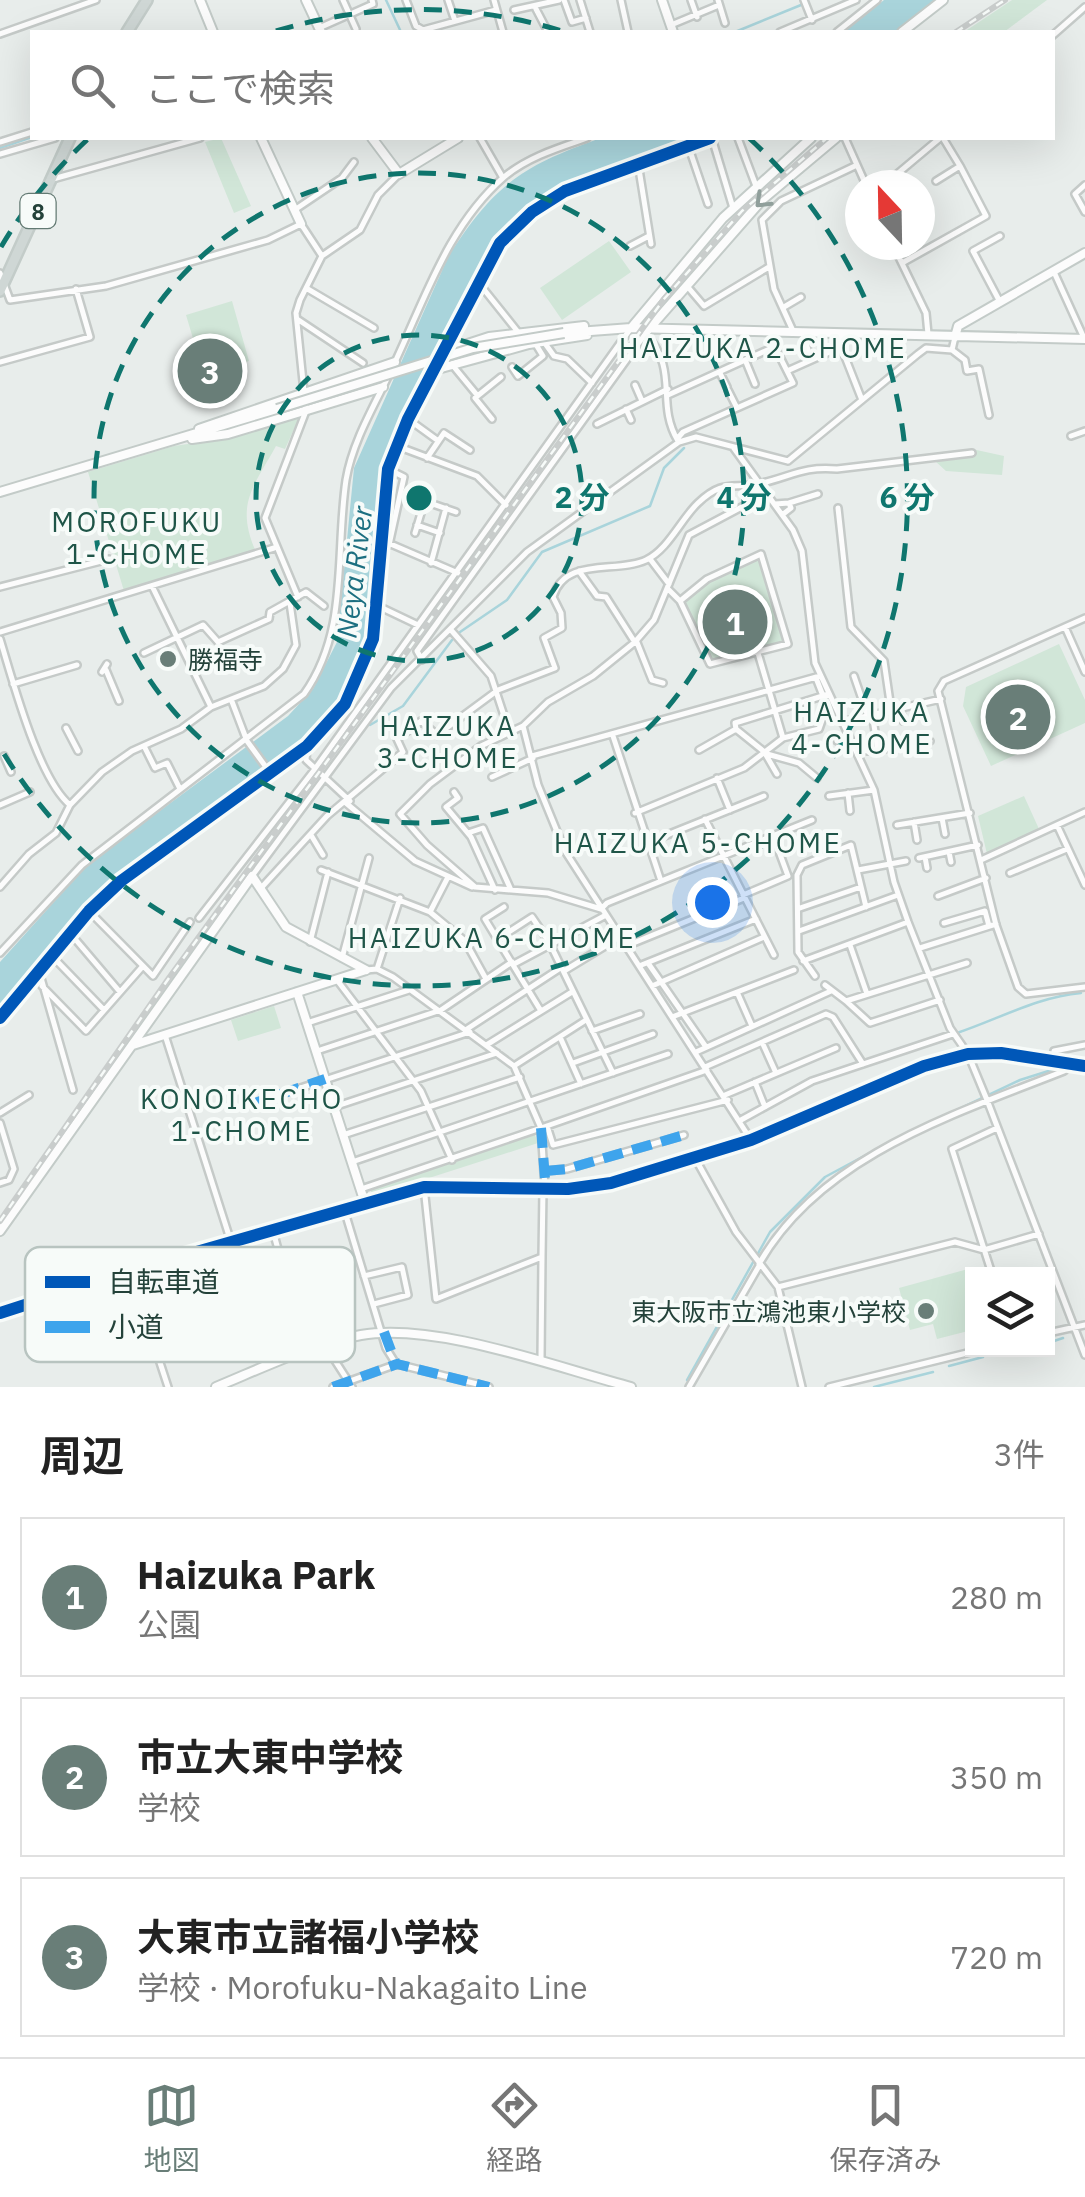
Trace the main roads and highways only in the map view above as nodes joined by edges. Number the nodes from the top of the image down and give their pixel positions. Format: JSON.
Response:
{"nodes":[{"id":1,"x":147,"y":0,"type":"edge"},
{"id":2,"x":128,"y":30,"type":"edge"},
{"id":3,"x":69,"y":140,"type":"edge"},
{"id":4,"x":1,"y":282,"type":"edge"}],
"edges":[{"from":1,"to":2,"type":"main road"},
{"from":3,"to":4,"type":"main road","number":"8"}]}
